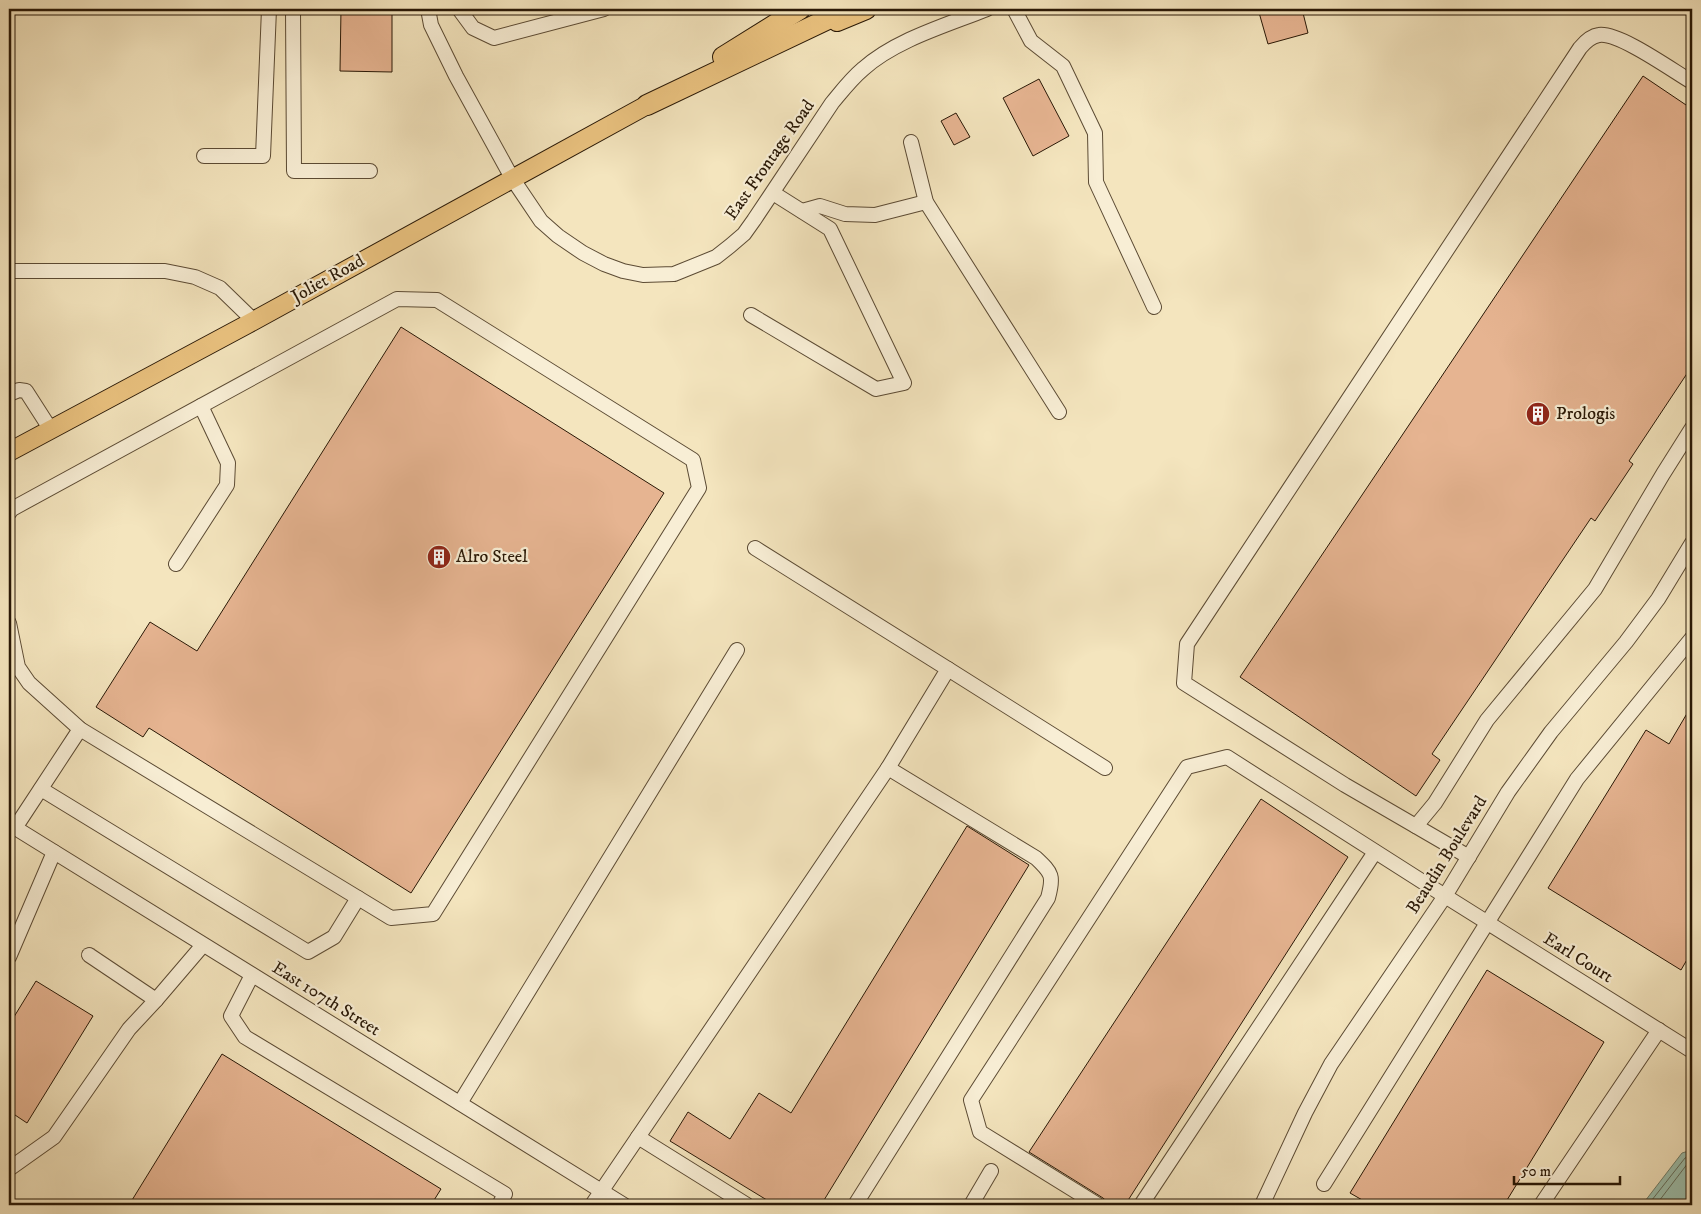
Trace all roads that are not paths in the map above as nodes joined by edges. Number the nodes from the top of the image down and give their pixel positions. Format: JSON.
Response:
{"nodes":[{"id":1,"x":270,"y":9,"type":"edge"},
{"id":2,"x":293,"y":9,"type":"edge"},
{"id":3,"x":428,"y":9,"type":"edge"},
{"id":4,"x":459,"y":9,"type":"edge"},
{"id":5,"x":604,"y":9,"type":"edge"},
{"id":6,"x":800,"y":9,"type":"edge"},
{"id":7,"x":849,"y":9,"type":"edge"},
{"id":8,"x":866,"y":9,"type":"edge"},
{"id":9,"x":987,"y":9,"type":"edge"},
{"id":10,"x":1014,"y":9,"type":"edge"},
{"id":11,"x":713,"y":74,"type":"junction"},
{"id":12,"x":1692,"y":82,"type":"edge"},
{"id":13,"x":647,"y":105,"type":"junction"},
{"id":14,"x":911,"y":142,"type":"dead end"},
{"id":15,"x":204,"y":156,"type":"dead end"},
{"id":16,"x":370,"y":171,"type":"dead end"},
{"id":17,"x":512,"y":178,"type":"junction"},
{"id":18,"x":773,"y":193,"type":"junction"},
{"id":19,"x":926,"y":202,"type":"junction"},
{"id":20,"x":802,"y":211,"type":"junction"},
{"id":21,"x":9,"y":271,"type":"edge"},
{"id":22,"x":1154,"y":307,"type":"dead end"},
{"id":23,"x":751,"y":315,"type":"dead end"},
{"id":24,"x":254,"y":320,"type":"junction"},
{"id":25,"x":9,"y":394,"type":"edge"},
{"id":26,"x":201,"y":406,"type":"junction"},
{"id":27,"x":1059,"y":412,"type":"dead end"},
{"id":28,"x":1692,"y":428,"type":"edge"},
{"id":29,"x":51,"y":430,"type":"junction"},
{"id":30,"x":9,"y":452,"type":"edge"},
{"id":31,"x":9,"y":513,"type":"edge"},
{"id":32,"x":1692,"y":542,"type":"edge"},
{"id":33,"x":755,"y":548,"type":"dead end"},
{"id":34,"x":176,"y":564,"type":"dead end"},
{"id":35,"x":9,"y":623,"type":"edge"},
{"id":36,"x":1692,"y":638,"type":"edge"},
{"id":37,"x":737,"y":650,"type":"dead end"},
{"id":38,"x":948,"y":669,"type":"junction"},
{"id":39,"x":80,"y":729,"type":"junction"},
{"id":40,"x":888,"y":768,"type":"junction"},
{"id":41,"x":1106,"y":768,"type":"dead end"},
{"id":42,"x":41,"y":789,"type":"junction"},
{"id":43,"x":12,"y":826,"type":"edge"},
{"id":44,"x":1416,"y":826,"type":"junction"},
{"id":45,"x":54,"y":852,"type":"junction"},
{"id":46,"x":1375,"y":852,"type":"junction"},
{"id":47,"x":1469,"y":856,"type":"junction"},
{"id":48,"x":1445,"y":896,"type":"junction"},
{"id":49,"x":358,"y":898,"type":"junction"},
{"id":50,"x":1488,"y":923,"type":"junction"},
{"id":51,"x":203,"y":945,"type":"junction"},
{"id":52,"x":88,"y":955,"type":"dead end"},
{"id":53,"x":9,"y":956,"type":"edge"},
{"id":54,"x":252,"y":975,"type":"junction"},
{"id":55,"x":156,"y":1000,"type":"junction"},
{"id":56,"x":1659,"y":1030,"type":"junction"},
{"id":57,"x":1692,"y":1051,"type":"edge"},
{"id":58,"x":460,"y":1103,"type":"junction"},
{"id":59,"x":638,"y":1137,"type":"junction"},
{"id":60,"x":9,"y":1168,"type":"edge"},
{"id":61,"x":991,"y":1172,"type":"dead end"},
{"id":62,"x":1324,"y":1184,"type":"dead end"},
{"id":63,"x":601,"y":1191,"type":"junction"},
{"id":64,"x":499,"y":1205,"type":"edge"},
{"id":65,"x":592,"y":1205,"type":"edge"},
{"id":66,"x":624,"y":1205,"type":"edge"},
{"id":67,"x":747,"y":1205,"type":"edge"},
{"id":68,"x":855,"y":1205,"type":"edge"},
{"id":69,"x":971,"y":1205,"type":"edge"},
{"id":70,"x":1098,"y":1205,"type":"edge"},
{"id":71,"x":1141,"y":1205,"type":"edge"},
{"id":72,"x":1262,"y":1205,"type":"edge"},
{"id":73,"x":1541,"y":1205,"type":"edge"}],
"edges":[{"from":1,"to":15,"type":"street"},
{"from":2,"to":16,"type":"street"},
{"from":3,"to":17,"type":"street","name":"East Frontage Road"},
{"from":4,"to":5,"type":"street"},
{"from":6,"to":13,"type":"highway"},
{"from":7,"to":11,"type":"highway"},
{"from":8,"to":11,"type":"highway"},
{"from":9,"to":18,"type":"street","name":"East Frontage Road"},
{"from":10,"to":22,"type":"street"},
{"from":11,"to":13,"type":"highway"},
{"from":12,"to":44,"type":"street"},
{"from":13,"to":17,"type":"main road","name":"Joliet Road"},
{"from":14,"to":19,"type":"street"},
{"from":17,"to":18,"type":"street","name":"East Frontage Road"},
{"from":17,"to":24,"type":"main road","name":"Joliet Road"},
{"from":18,"to":20,"type":"street"},
{"from":19,"to":20,"type":"street"},
{"from":19,"to":27,"type":"street"},
{"from":20,"to":23,"type":"street"},
{"from":21,"to":24,"type":"street"},
{"from":24,"to":29,"type":"main road","name":"Joliet Road"},
{"from":25,"to":29,"type":"street"},
{"from":26,"to":31,"type":"street"},
{"from":26,"to":34,"type":"street"},
{"from":26,"to":49,"type":"street"},
{"from":28,"to":44,"type":"street"},
{"from":29,"to":30,"type":"main road","name":"Joliet Road"},
{"from":32,"to":47,"type":"street","name":"Beaudin Boulevard"},
{"from":33,"to":38,"type":"street"},
{"from":35,"to":39,"type":"street"},
{"from":36,"to":50,"type":"street"},
{"from":37,"to":58,"type":"street"},
{"from":38,"to":40,"type":"street"},
{"from":38,"to":41,"type":"street"},
{"from":39,"to":42,"type":"street"},
{"from":39,"to":49,"type":"street"},
{"from":40,"to":59,"type":"street"},
{"from":40,"to":68,"type":"street"},
{"from":42,"to":43,"type":"street"},
{"from":42,"to":49,"type":"street"},
{"from":43,"to":45,"type":"street","name":"East 107th Street"},
{"from":44,"to":47,"type":"street"},
{"from":45,"to":51,"type":"street","name":"East 107th Street"},
{"from":45,"to":53,"type":"street"},
{"from":46,"to":48,"type":"street","name":"Earl Court"},
{"from":46,"to":70,"type":"street","name":"Earl Court"},
{"from":46,"to":71,"type":"street"},
{"from":47,"to":48,"type":"street","name":"Beaudin Boulevard"},
{"from":48,"to":50,"type":"street","name":"Earl Court"},
{"from":48,"to":72,"type":"street","name":"Beaudin Boulevard"},
{"from":50,"to":56,"type":"street","name":"Earl Court"},
{"from":50,"to":62,"type":"street"},
{"from":51,"to":54,"type":"street","name":"East 107th Street"},
{"from":51,"to":55,"type":"street"},
{"from":52,"to":55,"type":"street"},
{"from":54,"to":58,"type":"street","name":"East 107th Street"},
{"from":54,"to":64,"type":"street"},
{"from":55,"to":60,"type":"street"},
{"from":56,"to":57,"type":"street","name":"Earl Court"},
{"from":56,"to":73,"type":"street"},
{"from":58,"to":63,"type":"street","name":"East 107th Street"},
{"from":59,"to":63,"type":"street"},
{"from":59,"to":67,"type":"street"},
{"from":61,"to":69,"type":"street"},
{"from":63,"to":65,"type":"street"},
{"from":63,"to":66,"type":"street","name":"East 107th Street"}]}
